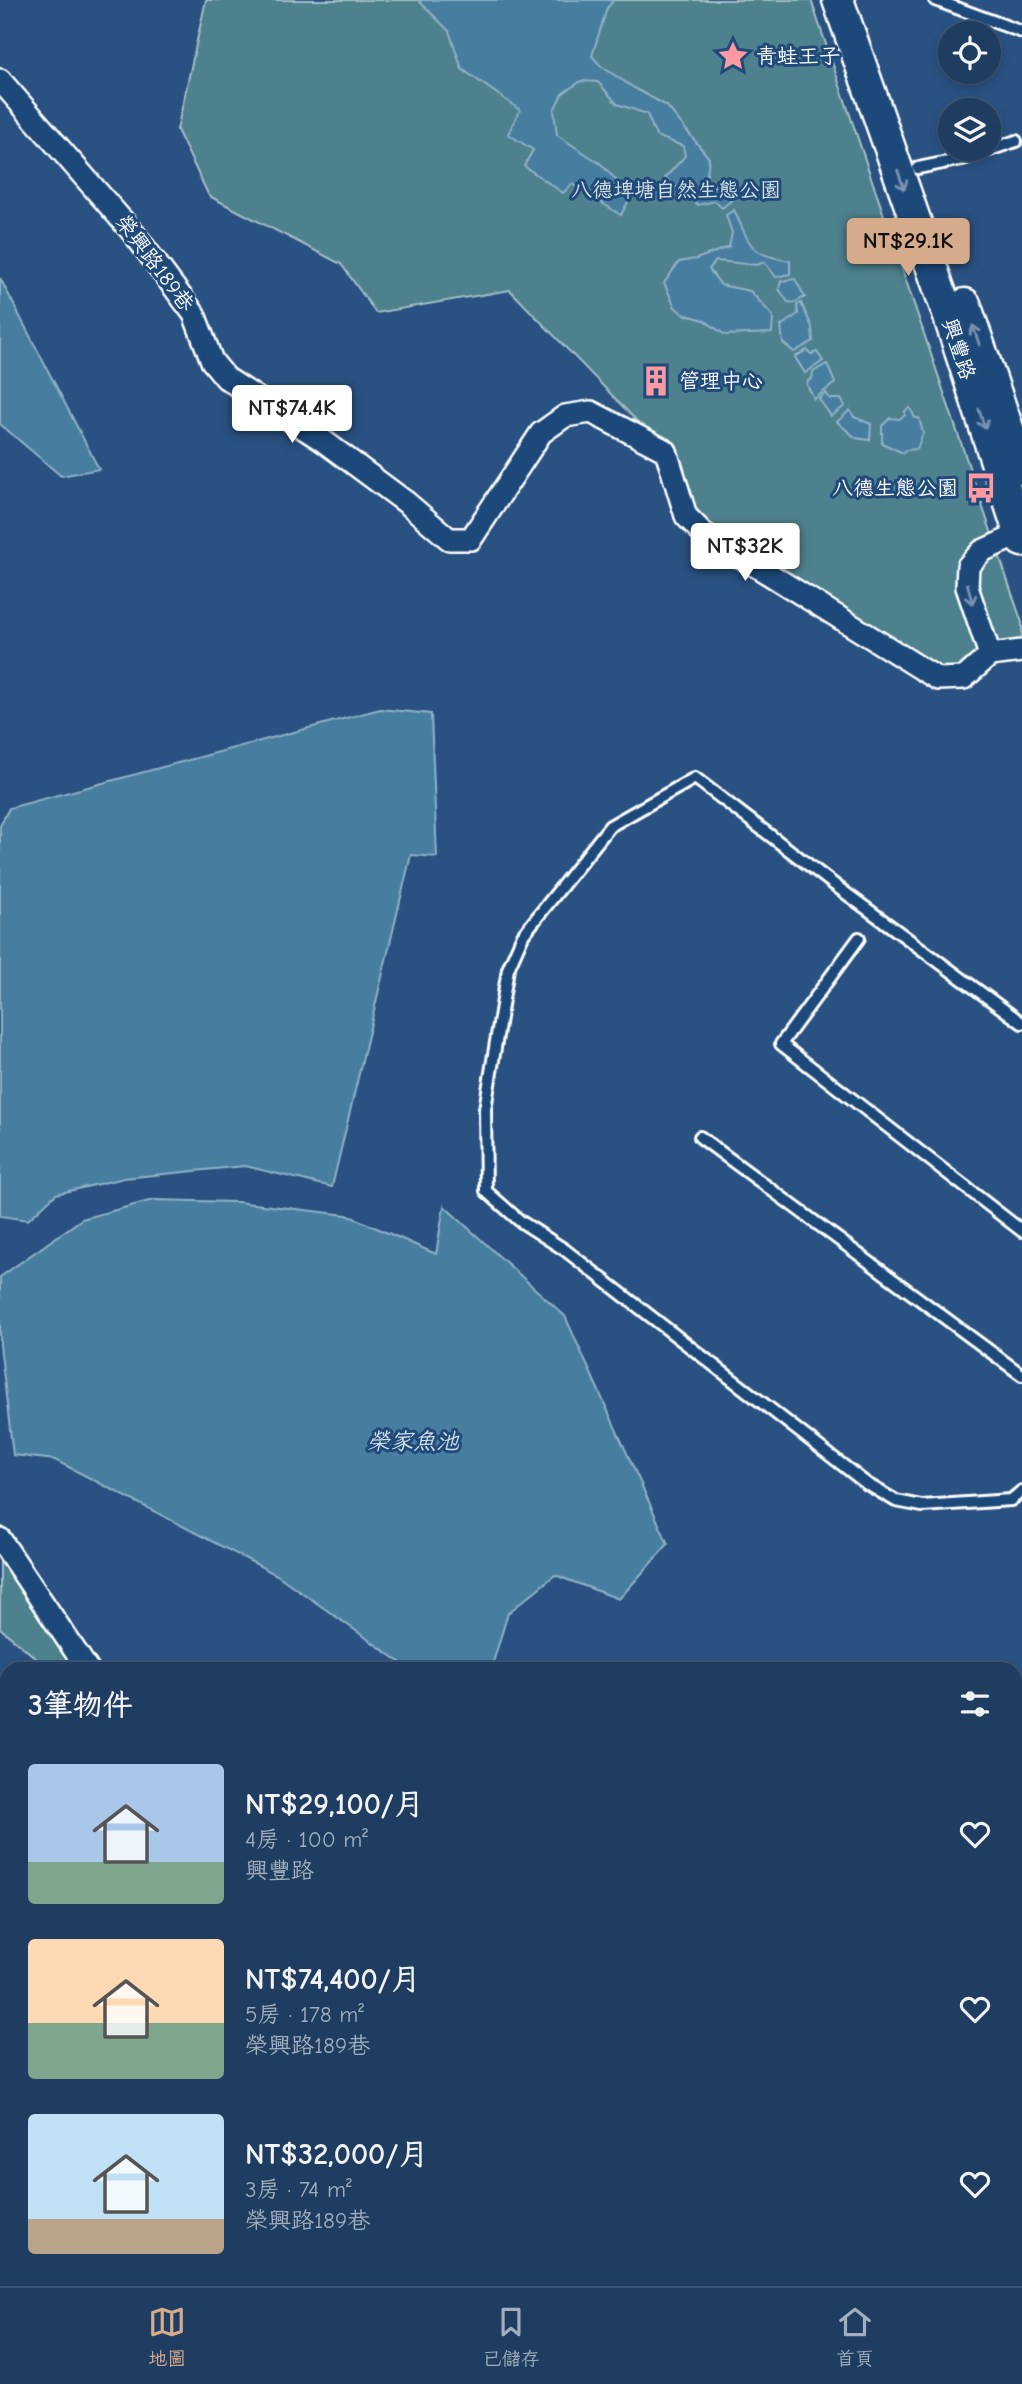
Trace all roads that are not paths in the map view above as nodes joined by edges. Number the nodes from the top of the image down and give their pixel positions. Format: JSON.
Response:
{"nodes":[{"id":1,"x":838,"y":0,"type":"edge"},
{"id":2,"x":859,"y":0,"type":"edge"},
{"id":3,"x":935,"y":0,"type":"edge"},
{"id":4,"x":1022,"y":32,"type":"edge"},
{"id":5,"x":0,"y":80,"type":"edge"},
{"id":6,"x":1016,"y":141,"type":"dead end"},
{"id":7,"x":918,"y":168,"type":"junction"},
{"id":8,"x":1022,"y":469,"type":"edge"},
{"id":9,"x":1021,"y":536,"type":"edge"},
{"id":10,"x":1022,"y":651,"type":"edge"},
{"id":11,"x":990,"y":655,"type":"junction"},
{"id":12,"x":859,"y":938,"type":"dead end"},
{"id":13,"x":1022,"y":1023,"type":"edge"},
{"id":14,"x":701,"y":1137,"type":"dead end"},
{"id":15,"x":1022,"y":1231,"type":"edge"},
{"id":16,"x":1022,"y":1376,"type":"edge"},
{"id":17,"x":1022,"y":1491,"type":"edge"},
{"id":18,"x":0,"y":1539,"type":"edge"},
{"id":19,"x":83,"y":1662,"type":"edge"}],
"edges":[{"from":1,"to":9,"type":"main road","name":"興豐路","one_way":true},
{"from":2,"to":7,"type":"main road","name":"興豐路"},
{"from":3,"to":4,"type":"lane"},
{"from":5,"to":11,"type":"street","name":"榮興路189巷"},
{"from":6,"to":7,"type":"lane"},
{"from":8,"to":7,"type":"main road","name":"興豐路","one_way":true},
{"from":9,"to":11,"type":"street","one_way":true},
{"from":10,"to":11,"type":"street"},
{"from":12,"to":15,"type":"lane"},
{"from":13,"to":17,"type":"lane"},
{"from":14,"to":16,"type":"lane"},
{"from":18,"to":19,"type":"street"}]}
